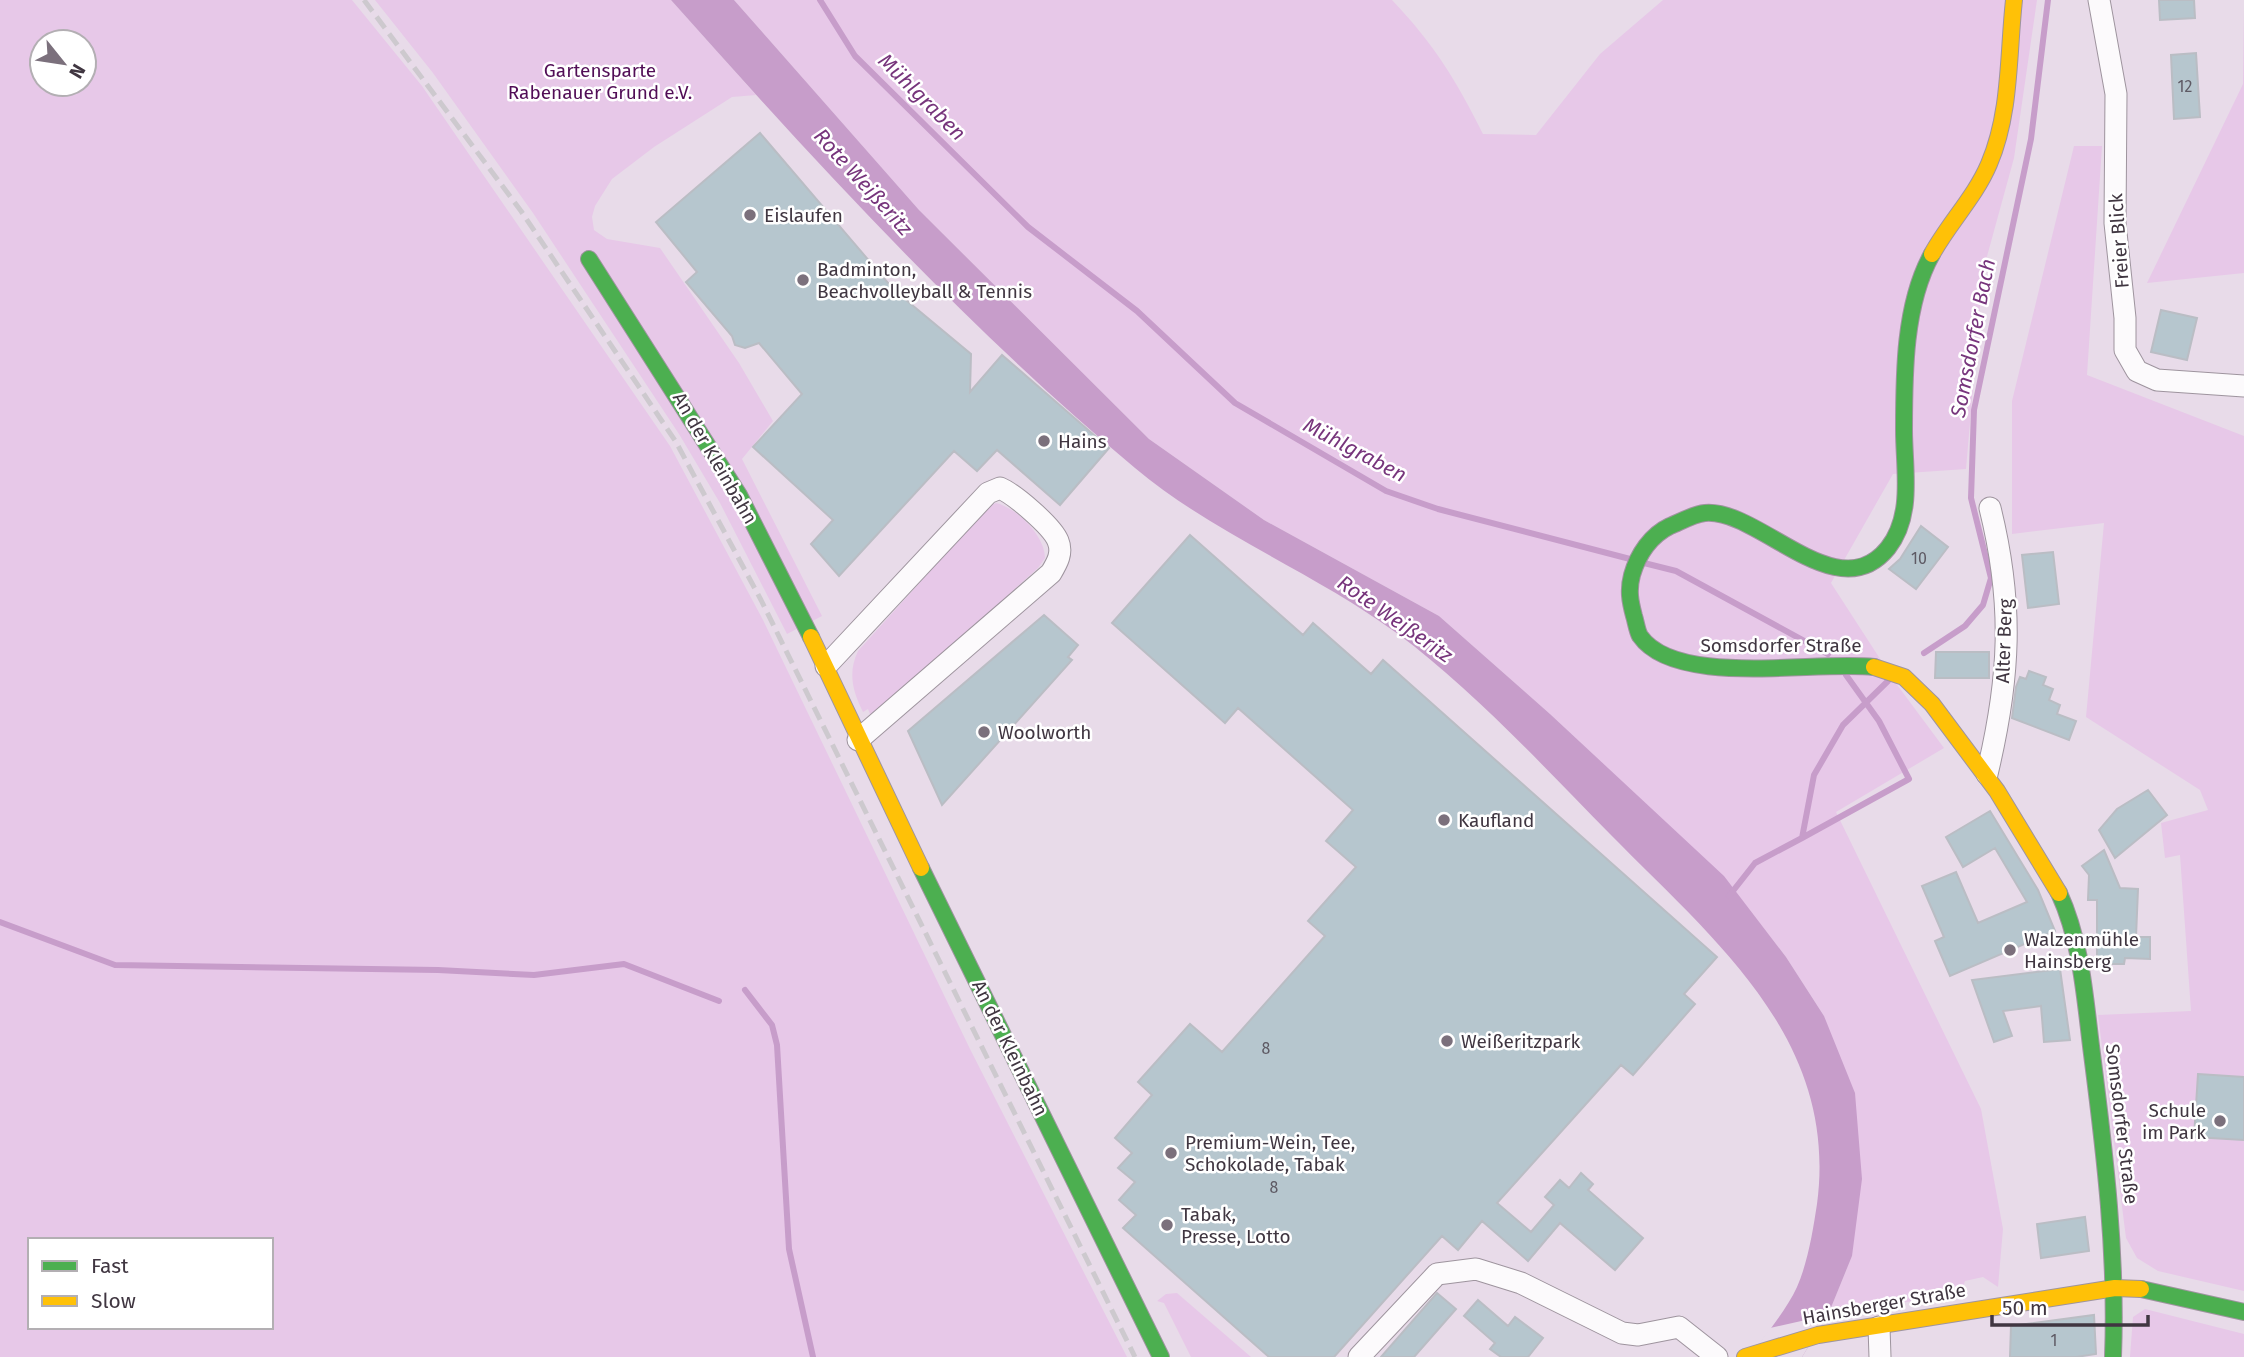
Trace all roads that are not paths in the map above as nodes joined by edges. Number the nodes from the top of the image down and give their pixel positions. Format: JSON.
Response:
{"nodes":[{"id":1,"x":2014,"y":0,"type":"edge"},
{"id":2,"x":2099,"y":0,"type":"edge"},
{"id":3,"x":589,"y":259,"type":"dead end"},
{"id":4,"x":2244,"y":386,"type":"edge"},
{"id":5,"x":1990,"y":509,"type":"dead end"},
{"id":6,"x":826,"y":666,"type":"junction"},
{"id":7,"x":858,"y":740,"type":"junction"},
{"id":8,"x":1987,"y":774,"type":"junction"},
{"id":9,"x":2115,"y":1288,"type":"junction"},
{"id":10,"x":2244,"y":1312,"type":"edge"},
{"id":11,"x":1879,"y":1327,"type":"junction"},
{"id":12,"x":1747,"y":1356,"type":"edge"},
{"id":13,"x":1161,"y":1357,"type":"edge"},
{"id":14,"x":1359,"y":1357,"type":"edge"},
{"id":15,"x":1717,"y":1357,"type":"edge"},
{"id":16,"x":1880,"y":1357,"type":"edge"},
{"id":17,"x":2113,"y":1357,"type":"edge"}],
"edges":[{"from":1,"to":8,"type":"street","name":"Somsdorfer Straße"},
{"from":2,"to":4,"type":"street","name":"Freier Blick"},
{"from":3,"to":6,"type":"street","name":"An der Kleinbahn"},
{"from":5,"to":8,"type":"street","name":"Alter Berg"},
{"from":6,"to":7,"type":"street","name":"An der Kleinbahn"},
{"from":6,"to":7,"type":"street"},
{"from":7,"to":13,"type":"street","name":"An der Kleinbahn"},
{"from":8,"to":9,"type":"street","name":"Somsdorfer Straße"},
{"from":9,"to":10,"type":"street"},
{"from":9,"to":11,"type":"street","name":"Hainsberger Straße"},
{"from":9,"to":17,"type":"street","name":"Somsdorfer Straße"},
{"from":11,"to":12,"type":"street","name":"Hainsberger Straße"},
{"from":11,"to":16,"type":"street"},
{"from":14,"to":15,"type":"street"}]}
